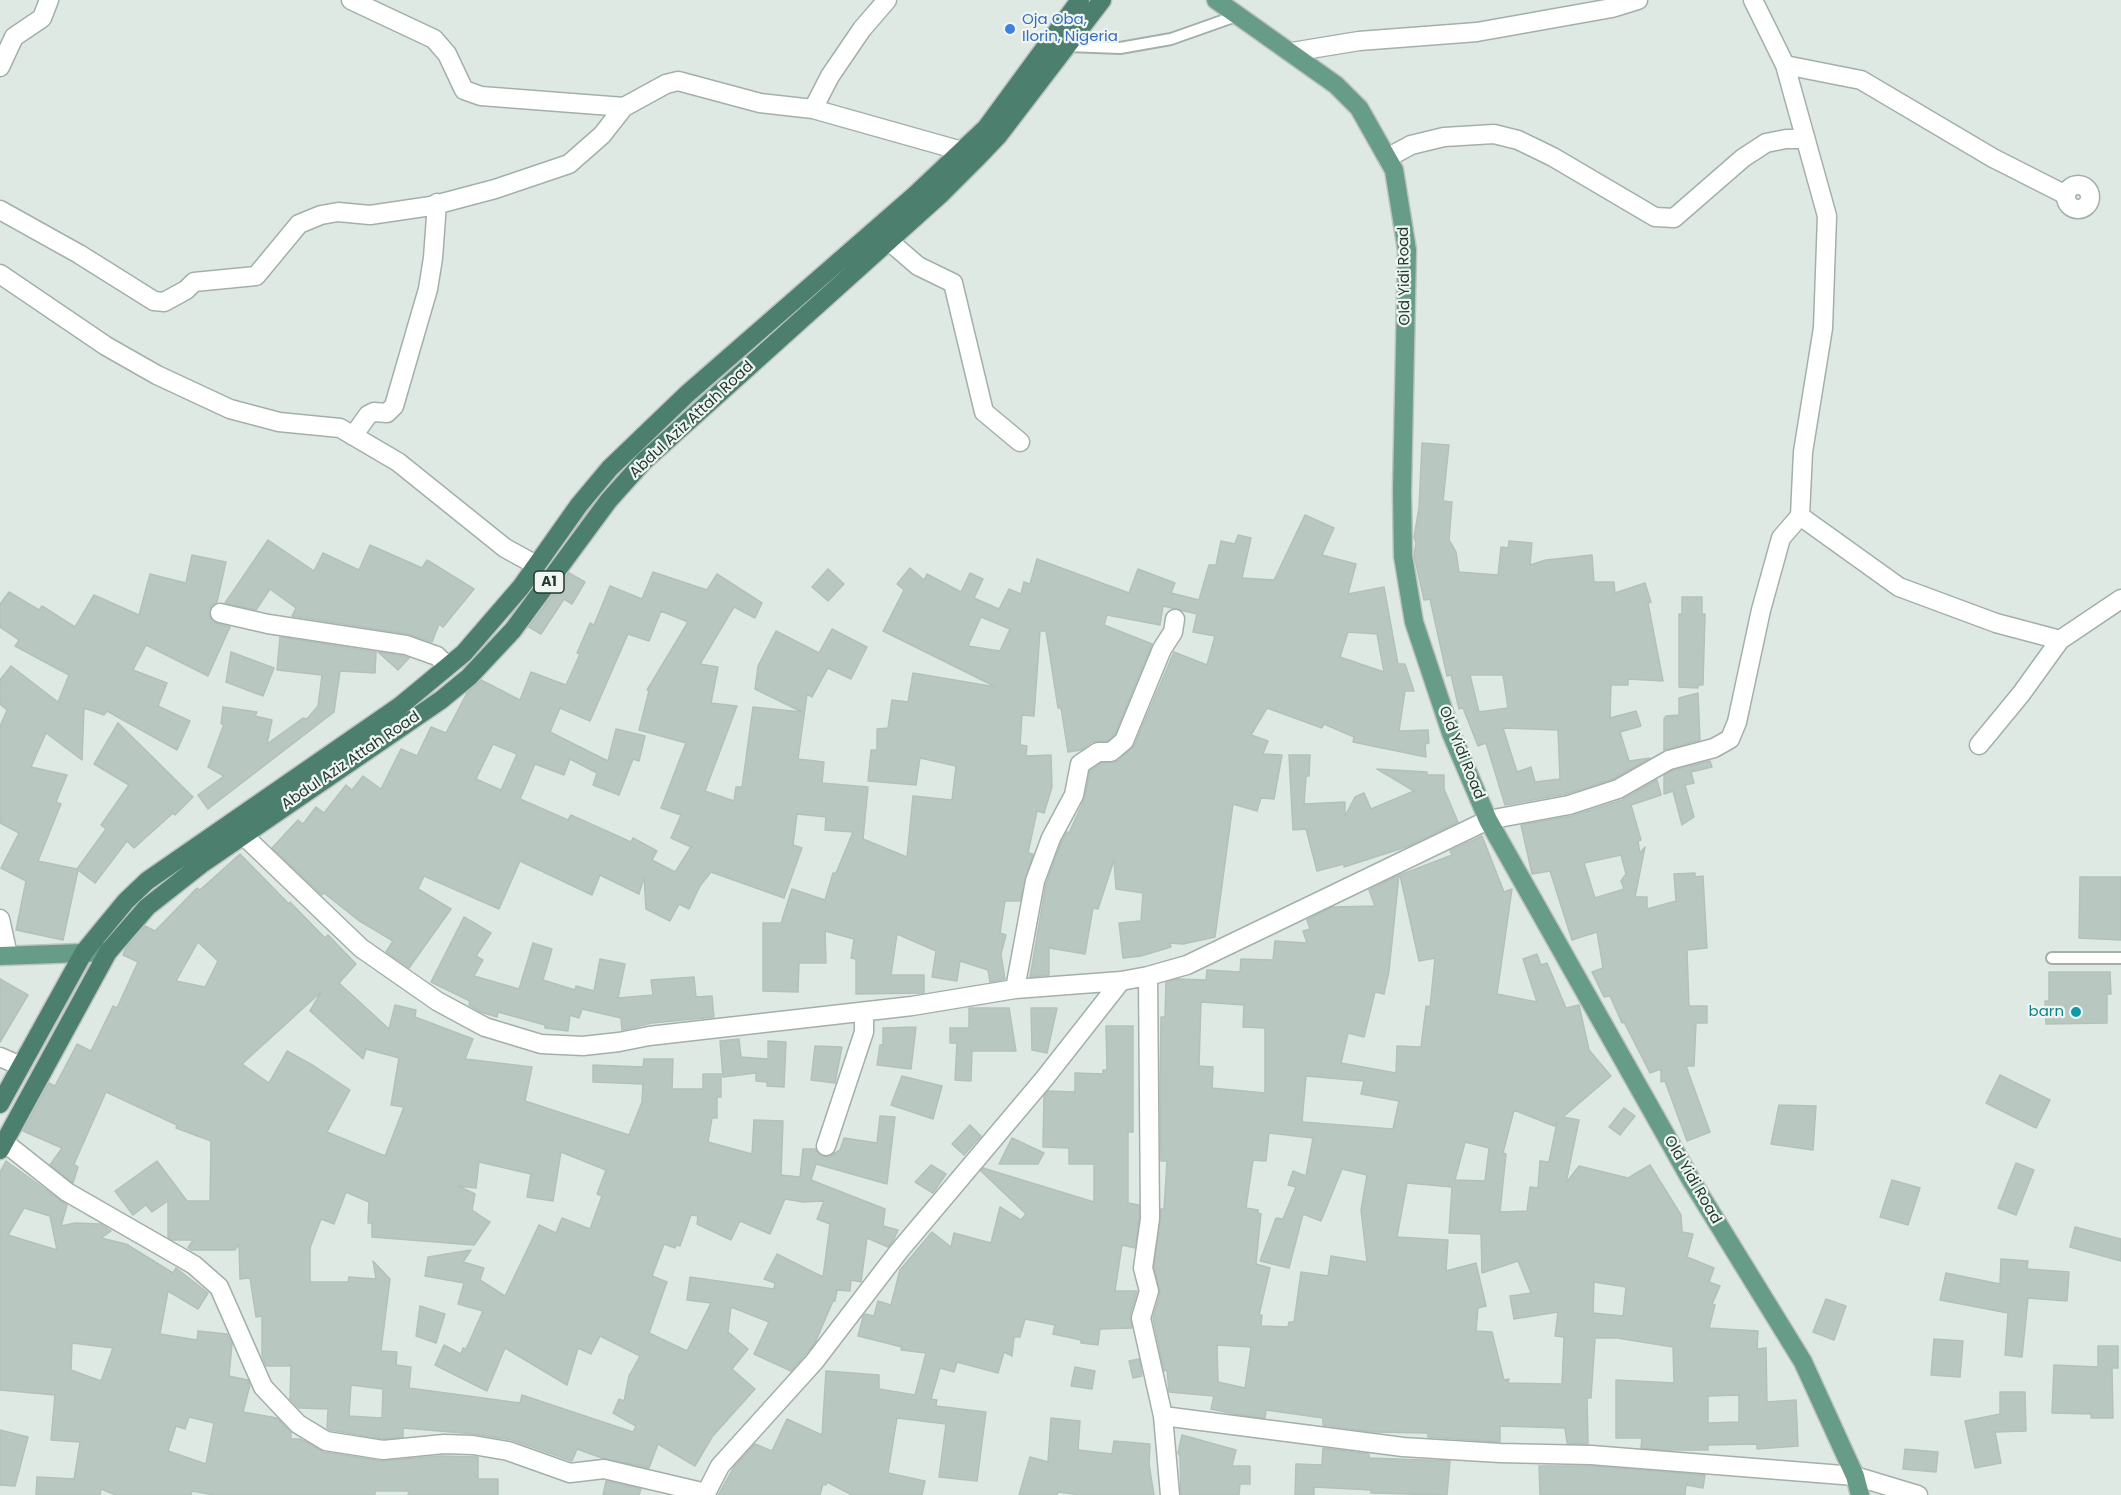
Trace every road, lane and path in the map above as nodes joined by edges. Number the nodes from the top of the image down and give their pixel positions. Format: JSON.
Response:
{"nodes":[{"id":1,"x":49,"y":0,"type":"edge"},
{"id":2,"x":351,"y":0,"type":"edge"},
{"id":3,"x":887,"y":0,"type":"edge"},
{"id":4,"x":1080,"y":0,"type":"edge"},
{"id":5,"x":1102,"y":0,"type":"edge"},
{"id":6,"x":1216,"y":0,"type":"edge"},
{"id":7,"x":1638,"y":0,"type":"edge"},
{"id":8,"x":1753,"y":0,"type":"edge"},
{"id":9,"x":1239,"y":15,"type":"junction"},
{"id":10,"x":1068,"y":46,"type":"junction"},
{"id":11,"x":1292,"y":52,"type":"junction"},
{"id":12,"x":2,"y":57,"type":"edge"},
{"id":13,"x":1785,"y":65,"type":"junction"},
{"id":14,"x":624,"y":107,"type":"junction"},
{"id":15,"x":813,"y":109,"type":"junction"},
{"id":16,"x":1805,"y":139,"type":"junction"},
{"id":17,"x":962,"y":151,"type":"junction"},
{"id":18,"x":1387,"y":158,"type":"junction"},
{"id":19,"x":2066,"y":195,"type":"dead end"},
{"id":20,"x":437,"y":203,"type":"junction"},
{"id":21,"x":0,"y":210,"type":"edge"},
{"id":22,"x":889,"y":241,"type":"junction"},
{"id":23,"x":0,"y":274,"type":"edge"},
{"id":24,"x":353,"y":436,"type":"junction"},
{"id":25,"x":1020,"y":442,"type":"dead end"},
{"id":26,"x":1800,"y":516,"type":"junction"},
{"id":27,"x":552,"y":542,"type":"junction"},
{"id":28,"x":569,"y":553,"type":"junction"},
{"id":29,"x":536,"y":565,"type":"junction"},
{"id":30,"x":2121,"y":599,"type":"edge"},
{"id":31,"x":220,"y":613,"type":"dead end"},
{"id":32,"x":1175,"y":619,"type":"dead end"},
{"id":33,"x":2060,"y":640,"type":"junction"},
{"id":34,"x":447,"y":666,"type":"junction"},
{"id":35,"x":1979,"y":745,"type":"dead end"},
{"id":36,"x":1488,"y":820,"type":"junction"},
{"id":37,"x":243,"y":835,"type":"junction"},
{"id":38,"x":0,"y":919,"type":"edge"},
{"id":39,"x":84,"y":952,"type":"junction"},
{"id":40,"x":108,"y":952,"type":"junction"},
{"id":41,"x":4,"y":956,"type":"edge"},
{"id":42,"x":2052,"y":958,"type":"dead end"},
{"id":43,"x":2121,"y":958,"type":"edge"},
{"id":44,"x":1148,"y":976,"type":"junction"},
{"id":45,"x":1121,"y":981,"type":"junction"},
{"id":46,"x":1015,"y":989,"type":"junction"},
{"id":47,"x":864,"y":1012,"type":"junction"},
{"id":48,"x":0,"y":1056,"type":"edge"},
{"id":49,"x":21,"y":1066,"type":"junction"},
{"id":50,"x":0,"y":1104,"type":"edge"},
{"id":51,"x":2,"y":1146,"type":"edge"},
{"id":52,"x":826,"y":1146,"type":"dead end"},
{"id":53,"x":1162,"y":1416,"type":"junction"},
{"id":54,"x":1855,"y":1476,"type":"junction"},
{"id":55,"x":705,"y":1494,"type":"edge"},
{"id":56,"x":1170,"y":1495,"type":"edge"},
{"id":57,"x":1860,"y":1495,"type":"edge"},
{"id":58,"x":1918,"y":1495,"type":"edge"}],
"edges":[{"from":1,"to":12,"type":"street"},
{"from":2,"to":14,"type":"street"},
{"from":3,"to":15,"type":"street"},
{"from":4,"to":17,"type":"highway","name":"Abdul Aziz Attah Road","number":"A1"},
{"from":5,"to":10,"type":"highway","name":"Abdul Aziz Attah Road","number":"A1"},
{"from":6,"to":9,"type":"main road","name":"Old Yidi Road"},
{"from":7,"to":11,"type":"street"},
{"from":8,"to":13,"type":"street"},
{"from":9,"to":10,"type":"lane"},
{"from":9,"to":11,"type":"main road","name":"Old Yidi Road"},
{"from":10,"to":22,"type":"highway","name":"Abdul Aziz Attah Road","number":"A1"},
{"from":11,"to":18,"type":"main road","name":"Old Yidi Road"},
{"from":13,"to":16,"type":"street"},
{"from":13,"to":19,"type":"street"},
{"from":14,"to":15,"type":"street"},
{"from":14,"to":20,"type":"street"},
{"from":15,"to":17,"type":"street"},
{"from":16,"to":18,"type":"street"},
{"from":16,"to":26,"type":"street"},
{"from":17,"to":27,"type":"highway","name":"Abdul Aziz Attah Road","number":"A1"},
{"from":18,"to":36,"type":"main road","name":"Old Yidi Road"},
{"from":20,"to":21,"type":"street"},
{"from":20,"to":24,"type":"street"},
{"from":22,"to":25,"type":"street"},
{"from":22,"to":28,"type":"highway","name":"Abdul Aziz Attah Road","number":"A1"},
{"from":23,"to":24,"type":"street"},
{"from":24,"to":29,"type":"street"},
{"from":26,"to":33,"type":"street"},
{"from":26,"to":36,"type":"street"},
{"from":27,"to":28,"type":"highway"},
{"from":27,"to":29,"type":"highway","name":"Abdul Aziz Attah Road","number":"A1"},
{"from":28,"to":37,"type":"highway","name":"Abdul Aziz Attah Road","number":"A1"},
{"from":29,"to":34,"type":"highway","name":"Abdul Aziz Attah Road","number":"A1"},
{"from":30,"to":33,"type":"street"},
{"from":31,"to":34,"type":"street"},
{"from":32,"to":46,"type":"street"},
{"from":33,"to":35,"type":"street"},
{"from":34,"to":39,"type":"highway","name":"Abdul Aziz Attah Road","number":"A1"},
{"from":36,"to":44,"type":"street"},
{"from":36,"to":54,"type":"main road","name":"Old Yidi Road"},
{"from":37,"to":40,"type":"highway","name":"Abdul Aziz Attah Road","number":"A1"},
{"from":37,"to":47,"type":"street"},
{"from":38,"to":41,"type":"street"},
{"from":39,"to":40,"type":"main road"},
{"from":39,"to":41,"type":"main road"},
{"from":39,"to":49,"type":"highway","name":"Abdul Aziz Attah Road","number":"A1"},
{"from":40,"to":51,"type":"highway","name":"Abdul Aziz Attah Road","number":"A1"},
{"from":42,"to":43,"type":"lane"},
{"from":44,"to":45,"type":"street"},
{"from":44,"to":53,"type":"street"},
{"from":45,"to":46,"type":"street"},
{"from":45,"to":55,"type":"street"},
{"from":46,"to":47,"type":"street"},
{"from":47,"to":52,"type":"street"},
{"from":48,"to":49,"type":"street"},
{"from":49,"to":50,"type":"highway","name":"Abdul Aziz Attah Road","number":"A1"},
{"from":51,"to":55,"type":"street"},
{"from":53,"to":54,"type":"street"},
{"from":53,"to":56,"type":"street"},
{"from":54,"to":57,"type":"main road","name":"Old Yidi Road"},
{"from":54,"to":58,"type":"street"}]}
